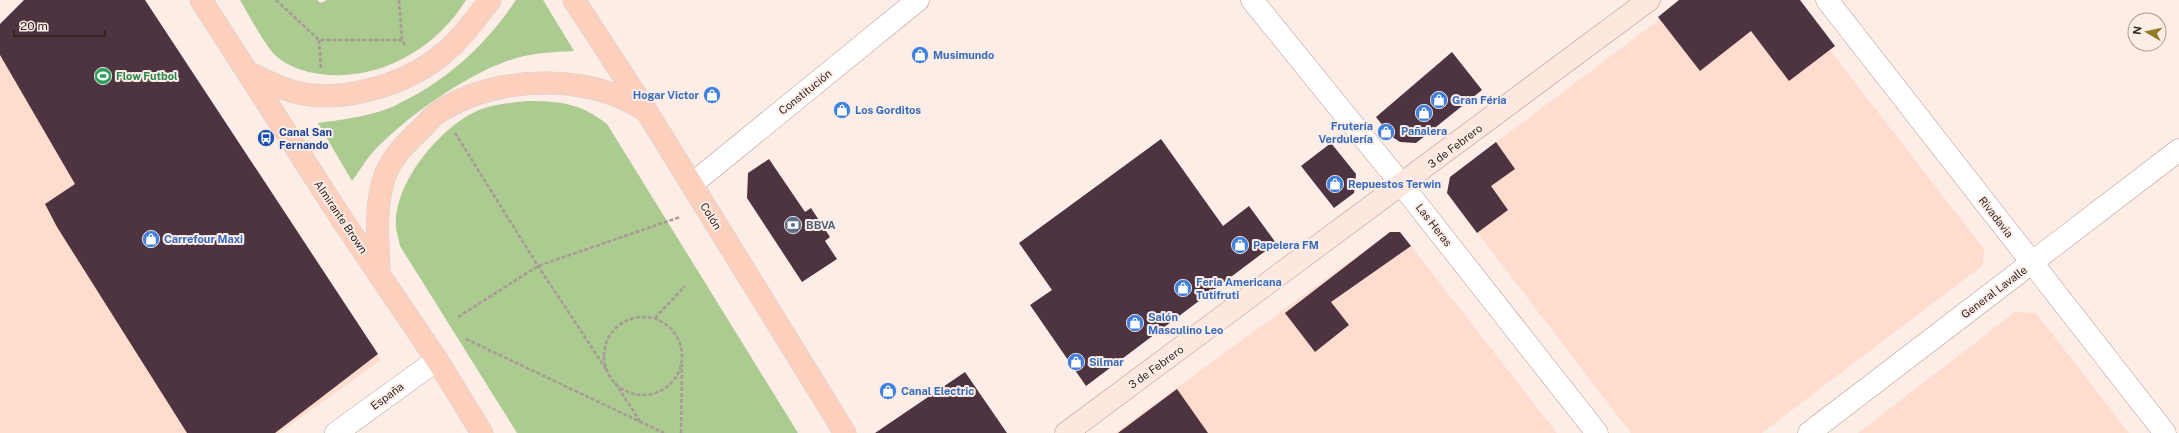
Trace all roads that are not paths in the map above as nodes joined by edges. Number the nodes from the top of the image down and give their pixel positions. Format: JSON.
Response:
{"nodes":[{"id":1,"x":201,"y":0,"type":"edge"},
{"id":2,"x":490,"y":0,"type":"edge"},
{"id":3,"x":574,"y":0,"type":"edge"},
{"id":4,"x":918,"y":0,"type":"edge"},
{"id":5,"x":1252,"y":0,"type":"edge"},
{"id":6,"x":1649,"y":0,"type":"edge"},
{"id":7,"x":1827,"y":0,"type":"edge"},
{"id":8,"x":248,"y":72,"type":"junction"},
{"id":9,"x":647,"y":112,"type":"junction"},
{"id":10,"x":2179,"y":150,"type":"edge"},
{"id":11,"x":692,"y":184,"type":"junction"},
{"id":12,"x":1402,"y":185,"type":"junction"},
{"id":13,"x":2031,"y":263,"type":"junction"},
{"id":14,"x":379,"y":272,"type":"junction"},
{"id":15,"x":437,"y":360,"type":"junction"},
{"id":16,"x":336,"y":433,"type":"edge"},
{"id":17,"x":482,"y":433,"type":"edge"},
{"id":18,"x":845,"y":433,"type":"edge"},
{"id":19,"x":1066,"y":433,"type":"edge"},
{"id":20,"x":1597,"y":433,"type":"edge"},
{"id":21,"x":1809,"y":433,"type":"edge"},
{"id":22,"x":2165,"y":433,"type":"edge"}],
"edges":[{"from":1,"to":8,"type":"main road","name":"Almirante Brown"},
{"from":2,"to":8,"type":"main road"},
{"from":3,"to":9,"type":"main road","name":"Colón"},
{"from":4,"to":11,"type":"street","name":"Constitución"},
{"from":5,"to":12,"type":"street","name":"Las Heras"},
{"from":6,"to":12,"type":"street","name":"3 de Febrero"},
{"from":7,"to":13,"type":"street","name":"Rivadavia"},
{"from":8,"to":14,"type":"main road","name":"Almirante Brown"},
{"from":9,"to":11,"type":"main road","name":"Colón"},
{"from":9,"to":14,"type":"main road"},
{"from":10,"to":13,"type":"street","name":"General Lavalle"},
{"from":11,"to":18,"type":"main road","name":"Colón"},
{"from":12,"to":19,"type":"street","name":"3 de Febrero"},
{"from":12,"to":20,"type":"street","name":"Las Heras"},
{"from":13,"to":21,"type":"street","name":"General Lavalle"},
{"from":13,"to":22,"type":"street","name":"Rivadavia"},
{"from":14,"to":15,"type":"main road","name":"Almirante Brown"},
{"from":15,"to":16,"type":"street","name":"España"},
{"from":15,"to":17,"type":"main road","name":"Almirante Brown"}]}
